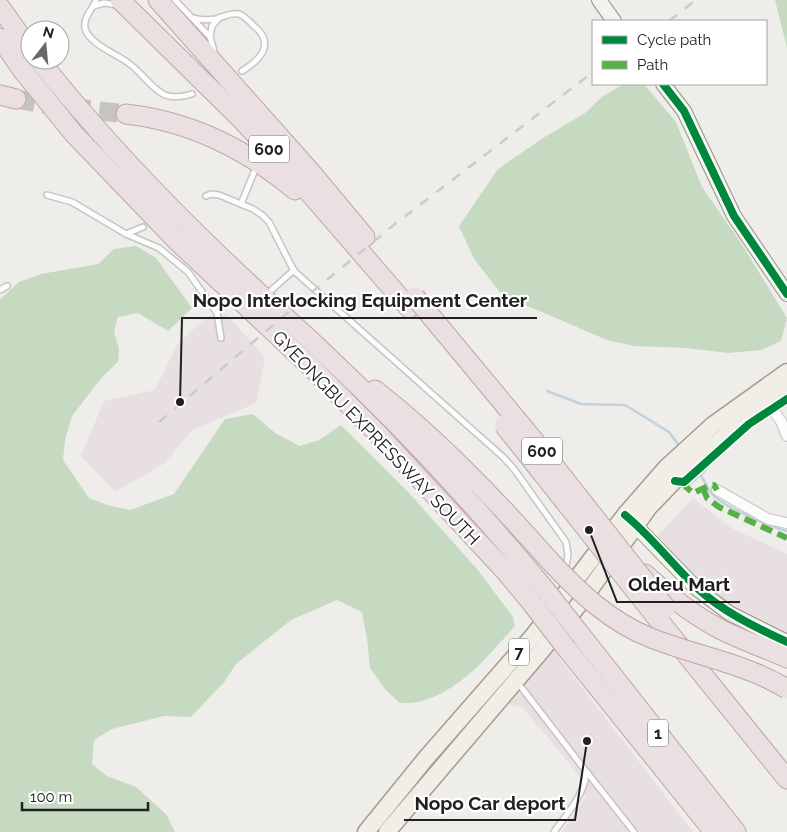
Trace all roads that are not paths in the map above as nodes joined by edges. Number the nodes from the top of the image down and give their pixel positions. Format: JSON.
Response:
{"nodes":[{"id":1,"x":158,"y":0,"type":"edge"},
{"id":2,"x":175,"y":0,"type":"edge"},
{"id":3,"x":599,"y":0,"type":"edge"},
{"id":4,"x":95,"y":3,"type":"edge"},
{"id":5,"x":126,"y":6,"type":"edge"},
{"id":6,"x":0,"y":7,"type":"edge"},
{"id":7,"x":192,"y":18,"type":"junction"},
{"id":8,"x":221,"y":18,"type":"junction"},
{"id":9,"x":613,"y":20,"type":"edge"},
{"id":10,"x":20,"y":35,"type":"edge"},
{"id":11,"x":210,"y":37,"type":"junction"},
{"id":12,"x":0,"y":38,"type":"edge"},
{"id":13,"x":47,"y":70,"type":"edge"},
{"id":14,"x":242,"y":72,"type":"dead end"},
{"id":15,"x":664,"y":85,"type":"edge"},
{"id":16,"x":192,"y":94,"type":"dead end"},
{"id":17,"x":246,"y":99,"type":"junction"},
{"id":18,"x":126,"y":114,"type":"tunnel mouth"},
{"id":19,"x":258,"y":162,"type":"junction"},
{"id":20,"x":47,"y":195,"type":"dead end"},
{"id":21,"x":206,"y":196,"type":"dead end"},
{"id":22,"x":241,"y":204,"type":"junction"},
{"id":23,"x":143,"y":228,"type":"dead end"},
{"id":24,"x":126,"y":234,"type":"junction"},
{"id":25,"x":348,"y":236,"type":"junction"},
{"id":26,"x":294,"y":270,"type":"junction"},
{"id":27,"x":7,"y":286,"type":"dead end"},
{"id":28,"x":0,"y":290,"type":"edge"},
{"id":29,"x":787,"y":294,"type":"edge"},
{"id":30,"x":263,"y":297,"type":"junction"},
{"id":31,"x":412,"y":303,"type":"junction"},
{"id":32,"x":300,"y":331,"type":"junction"},
{"id":33,"x":221,"y":338,"type":"dead end"},
{"id":34,"x":787,"y":372,"type":"edge"},
{"id":35,"x":787,"y":390,"type":"edge"},
{"id":36,"x":787,"y":399,"type":"edge"},
{"id":37,"x":773,"y":410,"type":"junction"},
{"id":38,"x":787,"y":436,"type":"edge"},
{"id":39,"x":709,"y":456,"type":"junction"},
{"id":40,"x":677,"y":476,"type":"junction"},
{"id":41,"x":717,"y":490,"type":"dead end"},
{"id":42,"x":630,"y":520,"type":"junction"},
{"id":43,"x":787,"y":523,"type":"edge"},
{"id":44,"x":555,"y":588,"type":"junction"},
{"id":45,"x":665,"y":608,"type":"junction"},
{"id":46,"x":541,"y":611,"type":"junction"},
{"id":47,"x":787,"y":642,"type":"edge"},
{"id":48,"x":787,"y":658,"type":"edge"},
{"id":49,"x":511,"y":673,"type":"junction"},
{"id":50,"x":787,"y":689,"type":"edge"},
{"id":51,"x":750,"y":734,"type":"junction"},
{"id":52,"x":787,"y":760,"type":"edge"},
{"id":53,"x":585,"y":770,"type":"junction"},
{"id":54,"x":787,"y":779,"type":"edge"},
{"id":55,"x":787,"y":789,"type":"edge"},
{"id":56,"x":366,"y":832,"type":"edge"},
{"id":57,"x":387,"y":832,"type":"edge"},
{"id":58,"x":554,"y":832,"type":"edge"},
{"id":59,"x":634,"y":832,"type":"edge"},
{"id":60,"x":714,"y":832,"type":"edge"},
{"id":61,"x":736,"y":832,"type":"edge"}],
"edges":[{"from":1,"to":17,"type":"highway","number":"600"},
{"from":2,"to":7,"type":"lane"},
{"from":3,"to":9,"type":"street"},
{"from":4,"to":5,"type":"lane"},
{"from":4,"to":16,"type":"lane"},
{"from":5,"to":25,"type":"highway","number":"600"},
{"from":6,"to":10,"type":"highway"},
{"from":7,"to":8,"type":"lane"},
{"from":7,"to":11,"type":"lane"},
{"from":8,"to":11,"type":"lane"},
{"from":8,"to":14,"type":"lane"},
{"from":11,"to":17,"type":"lane"},
{"from":12,"to":46,"type":"highway","name":"GYEONGBU EXPRESSWAY SOUTH","number":"1"},
{"from":13,"to":30,"type":"highway","number":"1"},
{"from":15,"to":29,"type":"street"},
{"from":17,"to":31,"type":"highway","number":"600"},
{"from":18,"to":19,"type":"highway"},
{"from":19,"to":22,"type":"lane"},
{"from":19,"to":25,"type":"highway"},
{"from":20,"to":24,"type":"lane"},
{"from":21,"to":22,"type":"lane"},
{"from":22,"to":26,"type":"lane"},
{"from":23,"to":24,"type":"lane"},
{"from":24,"to":33,"type":"lane"},
{"from":25,"to":31,"type":"highway","number":"600"},
{"from":26,"to":30,"type":"lane"},
{"from":26,"to":44,"type":"lane"},
{"from":27,"to":28,"type":"lane"},
{"from":30,"to":32,"type":"highway","number":"1"},
{"from":31,"to":45,"type":"highway","number":"600","bridge":true},
{"from":31,"to":45,"type":"highway","number":"600","bridge":true},
{"from":32,"to":44,"type":"highway","number":"1"},
{"from":32,"to":50,"type":"highway","bridge":true},
{"from":34,"to":40,"type":"main road","number":"7"},
{"from":35,"to":39,"type":"main road","number":"7"},
{"from":36,"to":37,"type":"street"},
{"from":37,"to":38,"type":"street"},
{"from":37,"to":39,"type":"street"},
{"from":39,"to":40,"type":"main road","number":"7"},
{"from":40,"to":42,"type":"main road","number":"7"},
{"from":41,"to":43,"type":"street"},
{"from":42,"to":46,"type":"main road","number":"7"},
{"from":42,"to":47,"type":"street"},
{"from":42,"to":49,"type":"main road","number":"7"},
{"from":44,"to":46,"type":"lane"},
{"from":44,"to":61,"type":"highway","number":"1","bridge":true},
{"from":45,"to":48,"type":"highway"},
{"from":45,"to":51,"type":"highway","number":"600"},
{"from":45,"to":52,"type":"highway","number":"600"},
{"from":46,"to":49,"type":"main road","number":"7"},
{"from":46,"to":60,"type":"highway","name":"GYEONGBU EXPRESSWAY SOUTH","number":"1","bridge":true},
{"from":49,"to":53,"type":"lane"},
{"from":49,"to":56,"type":"main road","number":"7"},
{"from":49,"to":57,"type":"main road","number":"7"},
{"from":51,"to":54,"type":"highway","number":"600"},
{"from":51,"to":55,"type":"highway"},
{"from":53,"to":58,"type":"lane"},
{"from":53,"to":59,"type":"lane"}]}
